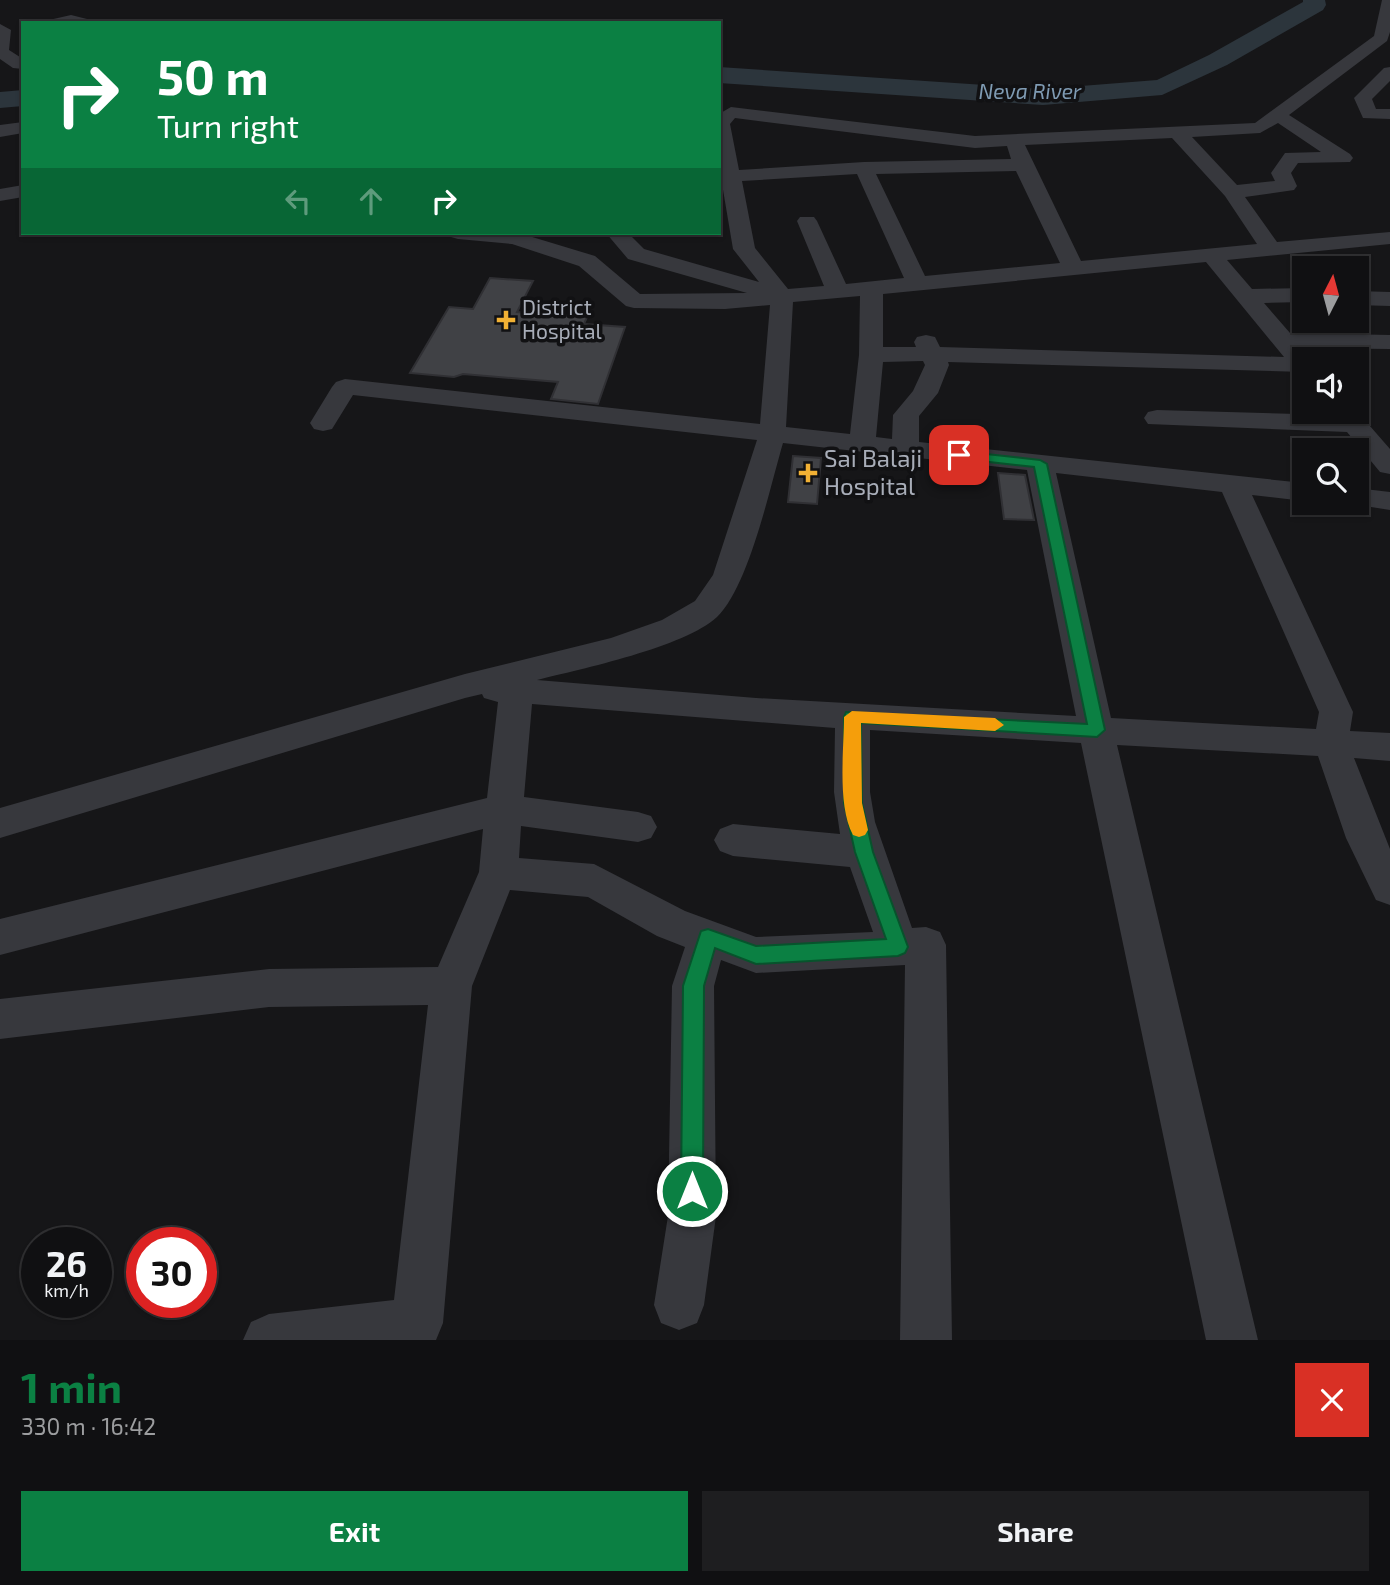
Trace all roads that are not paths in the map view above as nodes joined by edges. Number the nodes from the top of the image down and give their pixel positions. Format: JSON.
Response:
{"nodes":[{"id":1,"x":1389,"y":0,"type":"edge"},
{"id":2,"x":21,"y":27,"type":"edge"},
{"id":3,"x":2,"y":29,"type":"edge"},
{"id":4,"x":1386,"y":38,"type":"edge"},
{"id":5,"x":0,"y":52,"type":"edge"},
{"id":6,"x":1390,"y":72,"type":"edge"},
{"id":7,"x":19,"y":73,"type":"edge"},
{"id":8,"x":721,"y":95,"type":"edge"},
{"id":9,"x":731,"y":112,"type":"junction"},
{"id":10,"x":1369,"y":114,"type":"junction"},
{"id":11,"x":1390,"y":114,"type":"edge"},
{"id":12,"x":1277,"y":116,"type":"junction"},
{"id":13,"x":21,"y":127,"type":"edge"},
{"id":14,"x":1390,"y":130,"type":"edge"},
{"id":15,"x":0,"y":131,"type":"edge"},
{"id":16,"x":1177,"y":132,"type":"junction"},
{"id":17,"x":1014,"y":140,"type":"junction"},
{"id":18,"x":21,"y":146,"type":"edge"},
{"id":19,"x":0,"y":148,"type":"edge"},
{"id":20,"x":1023,"y":165,"type":"junction"},
{"id":21,"x":864,"y":169,"type":"junction"},
{"id":22,"x":731,"y":176,"type":"junction"},
{"id":23,"x":21,"y":191,"type":"edge"},
{"id":24,"x":1232,"y":192,"type":"junction"},
{"id":25,"x":0,"y":195,"type":"edge"},
{"id":26,"x":807,"y":221,"type":"dead end"},
{"id":27,"x":480,"y":235,"type":"edge"},
{"id":28,"x":619,"y":235,"type":"edge"},
{"id":29,"x":1390,"y":238,"type":"edge"},
{"id":30,"x":1271,"y":250,"type":"junction"},
{"id":31,"x":1211,"y":255,"type":"junction"},
{"id":32,"x":1073,"y":268,"type":"junction"},
{"id":33,"x":917,"y":283,"type":"junction"},
{"id":34,"x":872,"y":288,"type":"junction"},
{"id":35,"x":838,"y":291,"type":"junction"},
{"id":36,"x":1292,"y":295,"type":"edge"},
{"id":37,"x":782,"y":296,"type":"junction"},
{"id":38,"x":1245,"y":296,"type":"junction"},
{"id":39,"x":1369,"y":298,"type":"edge"},
{"id":40,"x":1390,"y":299,"type":"edge"},
{"id":41,"x":1282,"y":340,"type":"junction"},
{"id":42,"x":1390,"y":342,"type":"edge"},
{"id":43,"x":929,"y":347,"type":"junction"},
{"id":44,"x":1292,"y":351,"type":"edge"},
{"id":45,"x":871,"y":355,"type":"junction"},
{"id":46,"x":1292,"y":364,"type":"edge"},
{"id":47,"x":1157,"y":418,"type":"dead end"},
{"id":48,"x":1292,"y":421,"type":"edge"},
{"id":49,"x":323,"y":423,"type":"dead end"},
{"id":50,"x":1354,"y":424,"type":"edge"},
{"id":51,"x":1357,"y":424,"type":"edge"},
{"id":52,"x":1390,"y":432,"type":"edge"},
{"id":53,"x":772,"y":435,"type":"junction"},
{"id":54,"x":862,"y":445,"type":"junction"},
{"id":55,"x":905,"y":450,"type":"junction"},
{"id":56,"x":1040,"y":464,"type":"junction"},
{"id":57,"x":1390,"y":466,"type":"edge"},
{"id":58,"x":1233,"y":484,"type":"junction"},
{"id":59,"x":1292,"y":491,"type":"edge"},
{"id":60,"x":1369,"y":499,"type":"edge"},
{"id":61,"x":1390,"y":501,"type":"edge"},
{"id":62,"x":465,"y":686,"type":"junction"},
{"id":63,"x":516,"y":691,"type":"junction"},
{"id":64,"x":852,"y":717,"type":"junction"},
{"id":65,"x":1097,"y":730,"type":"junction"},
{"id":66,"x":1331,"y":744,"type":"junction"},
{"id":67,"x":1390,"y":747,"type":"edge"},
{"id":68,"x":504,"y":809,"type":"junction"},
{"id":69,"x":0,"y":823,"type":"edge"},
{"id":70,"x":638,"y":827,"type":"dead end"},
{"id":71,"x":733,"y":840,"type":"dead end"},
{"id":72,"x":864,"y":852,"type":"junction"},
{"id":73,"x":498,"y":872,"type":"junction"},
{"id":74,"x":1390,"y":888,"type":"edge"},
{"id":75,"x":0,"y":937,"type":"edge"},
{"id":76,"x":708,"y":937,"type":"junction"},
{"id":77,"x":898,"y":947,"type":"junction"},
{"id":78,"x":451,"y":986,"type":"junction"},
{"id":79,"x":0,"y":1019,"type":"edge"},
{"id":80,"x":678,"y":1304,"type":"dead end"},
{"id":81,"x":269,"y":1340,"type":"edge"},
{"id":82,"x":926,"y":1340,"type":"edge"},
{"id":83,"x":1232,"y":1340,"type":"edge"}],
"edges":[{"from":1,"to":4,"type":"street"},
{"from":2,"to":3,"type":"street"},
{"from":3,"to":5,"type":"street"},
{"from":4,"to":12,"type":"street"},
{"from":5,"to":7,"type":"street"},
{"from":6,"to":10,"type":"street"},
{"from":8,"to":9,"type":"street"},
{"from":9,"to":17,"type":"street"},
{"from":9,"to":22,"type":"street"},
{"from":10,"to":11,"type":"street"},
{"from":10,"to":14,"type":"street"},
{"from":12,"to":16,"type":"street"},
{"from":12,"to":24,"type":"street"},
{"from":13,"to":15,"type":"street"},
{"from":16,"to":17,"type":"street"},
{"from":16,"to":24,"type":"street"},
{"from":17,"to":20,"type":"street"},
{"from":18,"to":19,"type":"street"},
{"from":20,"to":21,"type":"street"},
{"from":20,"to":32,"type":"street"},
{"from":21,"to":22,"type":"street"},
{"from":21,"to":33,"type":"street"},
{"from":22,"to":37,"type":"street"},
{"from":23,"to":25,"type":"street"},
{"from":24,"to":30,"type":"street"},
{"from":26,"to":35,"type":"street"},
{"from":27,"to":37,"type":"street"},
{"from":28,"to":37,"type":"street"},
{"from":29,"to":30,"type":"street"},
{"from":30,"to":31,"type":"street"},
{"from":31,"to":32,"type":"street"},
{"from":31,"to":38,"type":"street"},
{"from":32,"to":33,"type":"street"},
{"from":33,"to":34,"type":"street"},
{"from":34,"to":35,"type":"street"},
{"from":34,"to":45,"type":"street"},
{"from":35,"to":37,"type":"street"},
{"from":36,"to":38,"type":"street"},
{"from":37,"to":53,"type":"street"},
{"from":38,"to":41,"type":"street"},
{"from":39,"to":40,"type":"street"},
{"from":41,"to":42,"type":"street"},
{"from":41,"to":44,"type":"street"},
{"from":43,"to":45,"type":"street"},
{"from":43,"to":46,"type":"street"},
{"from":43,"to":55,"type":"street"},
{"from":45,"to":54,"type":"street"},
{"from":47,"to":48,"type":"street"},
{"from":49,"to":53,"type":"street"},
{"from":50,"to":57,"type":"street"},
{"from":51,"to":52,"type":"street"},
{"from":53,"to":54,"type":"street"},
{"from":53,"to":62,"type":"street"},
{"from":54,"to":55,"type":"street"},
{"from":55,"to":56,"type":"street"},
{"from":56,"to":58,"type":"street"},
{"from":56,"to":65,"type":"street"},
{"from":58,"to":59,"type":"street"},
{"from":58,"to":66,"type":"street"},
{"from":60,"to":61,"type":"street"},
{"from":62,"to":63,"type":"street"},
{"from":62,"to":69,"type":"street"},
{"from":63,"to":64,"type":"street"},
{"from":63,"to":68,"type":"street"},
{"from":64,"to":65,"type":"street"},
{"from":64,"to":72,"type":"street"},
{"from":65,"to":66,"type":"street"},
{"from":65,"to":83,"type":"street"},
{"from":66,"to":67,"type":"street"},
{"from":66,"to":74,"type":"street"},
{"from":68,"to":70,"type":"street"},
{"from":68,"to":73,"type":"street"},
{"from":68,"to":75,"type":"street"},
{"from":71,"to":72,"type":"street"},
{"from":72,"to":77,"type":"street"},
{"from":73,"to":76,"type":"street"},
{"from":73,"to":78,"type":"street"},
{"from":76,"to":77,"type":"street"},
{"from":76,"to":80,"type":"street"},
{"from":77,"to":82,"type":"street"},
{"from":78,"to":79,"type":"street"},
{"from":78,"to":81,"type":"street"}]}
